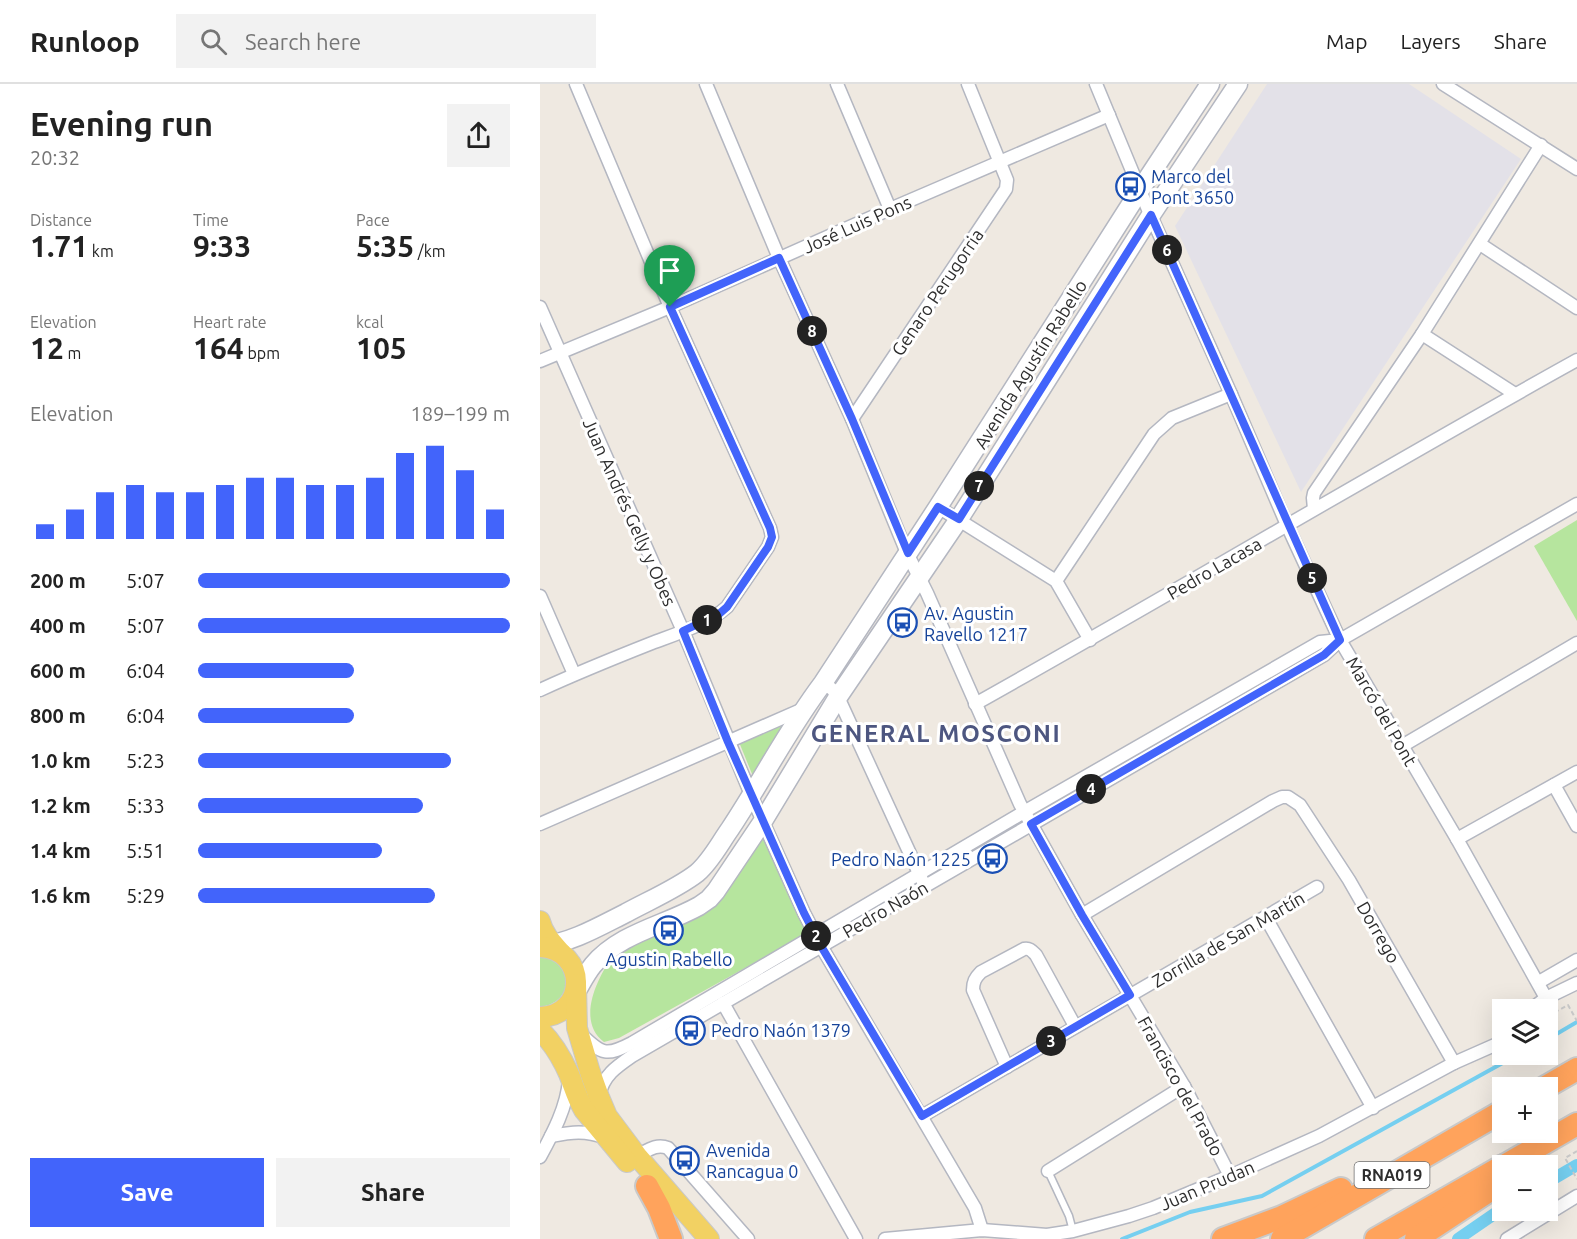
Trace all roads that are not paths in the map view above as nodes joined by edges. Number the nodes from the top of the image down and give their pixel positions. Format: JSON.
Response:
{"nodes":[{"id":1,"x":576,"y":84,"type":"edge"},
{"id":2,"x":706,"y":84,"type":"edge"},
{"id":3,"x":837,"y":84,"type":"edge"},
{"id":4,"x":968,"y":84,"type":"edge"},
{"id":5,"x":1096,"y":84,"type":"edge"},
{"id":6,"x":1210,"y":84,"type":"edge"},
{"id":7,"x":1238,"y":84,"type":"edge"},
{"id":8,"x":1443,"y":84,"type":"edge"},
{"id":9,"x":1109,"y":115,"type":"junction"},
{"id":10,"x":1541,"y":145,"type":"junction"},
{"id":11,"x":1000,"y":161,"type":"junction"},
{"id":12,"x":1577,"y":169,"type":"edge"},
{"id":13,"x":1140,"y":190,"type":"junction"},
{"id":14,"x":890,"y":209,"type":"junction"},
{"id":15,"x":1151,"y":215,"type":"junction"},
{"id":16,"x":1480,"y":244,"type":"junction"},
{"id":17,"x":779,"y":258,"type":"junction"},
{"id":18,"x":540,"y":306,"type":"edge"},
{"id":19,"x":670,"y":307,"type":"junction"},
{"id":20,"x":1577,"y":308,"type":"edge"},
{"id":21,"x":1422,"y":334,"type":"junction"},
{"id":22,"x":560,"y":353,"type":"junction"},
{"id":23,"x":1577,"y":360,"type":"edge"},
{"id":24,"x":540,"y":361,"type":"edge"},
{"id":25,"x":1231,"y":394,"type":"junction"},
{"id":26,"x":1515,"y":394,"type":"junction"},
{"id":27,"x":852,"y":419,"type":"junction"},
{"id":28,"x":1577,"y":504,"type":"edge"},
{"id":29,"x":938,"y":507,"type":"junction"},
{"id":30,"x":1314,"y":509,"type":"junction"},
{"id":31,"x":959,"y":519,"type":"junction"},
{"id":32,"x":1287,"y":525,"type":"junction"},
{"id":33,"x":908,"y":553,"type":"junction"},
{"id":34,"x":919,"y":579,"type":"junction"},
{"id":35,"x":1056,"y":581,"type":"junction"},
{"id":36,"x":540,"y":596,"type":"edge"},
{"id":37,"x":683,"y":631,"type":"junction"},
{"id":38,"x":1090,"y":640,"type":"junction"},
{"id":39,"x":1340,"y":640,"type":"junction"},
{"id":40,"x":1577,"y":644,"type":"edge"},
{"id":41,"x":574,"y":674,"type":"junction"},
{"id":42,"x":823,"y":683,"type":"junction"},
{"id":43,"x":540,"y":690,"type":"edge"},
{"id":44,"x":838,"y":697,"type":"junction"},
{"id":45,"x":975,"y":704,"type":"junction"},
{"id":46,"x":804,"y":708,"type":"junction"},
{"id":47,"x":728,"y":742,"type":"junction"},
{"id":48,"x":1402,"y":746,"type":"junction"},
{"id":49,"x":1577,"y":772,"type":"edge"},
{"id":50,"x":1554,"y":785,"type":"junction"},
{"id":51,"x":752,"y":797,"type":"junction"},
{"id":52,"x":1027,"y":818,"type":"junction"},
{"id":53,"x":763,"y":821,"type":"junction"},
{"id":54,"x":540,"y":824,"type":"edge"},
{"id":55,"x":1577,"y":826,"type":"edge"},
{"id":56,"x":1457,"y":839,"type":"junction"},
{"id":57,"x":922,"y":880,"type":"junction"},
{"id":58,"x":1317,"y":887,"type":"dead end"},
{"id":59,"x":1082,"y":915,"type":"junction"},
{"id":60,"x":1266,"y":918,"type":"junction"},
{"id":61,"x":540,"y":921,"type":"edge"},
{"id":62,"x":819,"y":940,"type":"junction"},
{"id":63,"x":549,"y":948,"type":"edge"},
{"id":64,"x":1577,"y":960,"type":"edge"},
{"id":65,"x":1539,"y":982,"type":"junction"},
{"id":66,"x":1577,"y":983,"type":"edge"},
{"id":67,"x":575,"y":991,"type":"junction"},
{"id":68,"x":1130,"y":995,"type":"junction"},
{"id":69,"x":1546,"y":998,"type":"joint"},
{"id":70,"x":723,"y":1003,"type":"junction"},
{"id":71,"x":540,"y":1017,"type":"edge"},
{"id":72,"x":1075,"y":1026,"type":"junction"},
{"id":73,"x":540,"y":1030,"type":"edge"},
{"id":74,"x":578,"y":1032,"type":"junction"},
{"id":75,"x":1492,"y":1046,"type":"edge"},
{"id":76,"x":1454,"y":1063,"type":"junction"},
{"id":77,"x":1007,"y":1067,"type":"junction"},
{"id":78,"x":1577,"y":1069,"type":"edge"},
{"id":79,"x":569,"y":1076,"type":"junction"},
{"id":80,"x":1558,"y":1080,"type":"edge"},
{"id":81,"x":1185,"y":1086,"type":"junction"},
{"id":82,"x":599,"y":1097,"type":"junction"},
{"id":83,"x":1373,"y":1108,"type":"junction"},
{"id":84,"x":922,"y":1116,"type":"junction"},
{"id":85,"x":1492,"y":1117,"type":"edge"},
{"id":86,"x":1577,"y":1124,"type":"edge"},
{"id":87,"x":1577,"y":1134,"type":"edge"},
{"id":88,"x":551,"y":1136,"type":"junction"},
{"id":89,"x":606,"y":1139,"type":"junction"},
{"id":90,"x":1437,"y":1149,"type":"junction"},
{"id":91,"x":1523,"y":1155,"type":"edge"},
{"id":92,"x":1549,"y":1155,"type":"edge"},
{"id":93,"x":638,"y":1156,"type":"junction"},
{"id":94,"x":540,"y":1157,"type":"edge"},
{"id":95,"x":1048,"y":1171,"type":"joint"},
{"id":96,"x":1492,"y":1173,"type":"edge"},
{"id":97,"x":1230,"y":1176,"type":"junction"},
{"id":98,"x":647,"y":1186,"type":"junction"},
{"id":99,"x":1492,"y":1189,"type":"edge"},
{"id":100,"x":1577,"y":1196,"type":"edge"},
{"id":101,"x":982,"y":1230,"type":"junction"},
{"id":102,"x":1073,"y":1231,"type":"junction"},
{"id":103,"x":671,"y":1239,"type":"edge"},
{"id":104,"x":693,"y":1239,"type":"edge"},
{"id":105,"x":709,"y":1239,"type":"edge"},
{"id":106,"x":748,"y":1239,"type":"edge"},
{"id":107,"x":856,"y":1239,"type":"edge"},
{"id":108,"x":885,"y":1239,"type":"edge"},
{"id":109,"x":1223,"y":1239,"type":"edge"},
{"id":110,"x":1282,"y":1239,"type":"edge"},
{"id":111,"x":1376,"y":1239,"type":"edge"},
{"id":112,"x":1416,"y":1239,"type":"edge"},
{"id":113,"x":1507,"y":1239,"type":"edge"}],
"edges":[{"from":1,"to":19,"type":"street"},
{"from":2,"to":17,"type":"street","name":"Francisco del Prado"},
{"from":3,"to":14,"type":"street"},
{"from":4,"to":11,"type":"street"},
{"from":5,"to":9,"type":"street","name":"Marcó del Pont"},
{"from":6,"to":13,"type":"main road","name":"Avenida Agustín Rabello"},
{"from":7,"to":15,"type":"main road","name":"Avenida Agustín Rabello"},
{"from":8,"to":10,"type":"street"},
{"from":9,"to":11,"type":"street","name":"José Luis Pons"},
{"from":9,"to":13,"type":"street","name":"Marcó del Pont"},
{"from":10,"to":12,"type":"street"},
{"from":10,"to":16,"type":"street"},
{"from":11,"to":14,"type":"street","name":"José Luis Pons"},
{"from":11,"to":27,"type":"street","name":"Genaro Perugorria"},
{"from":13,"to":15,"type":"street","name":"Marcó del Pont"},
{"from":13,"to":29,"type":"main road","name":"Avenida Agustín Rabello"},
{"from":14,"to":17,"type":"street","name":"José Luis Pons"},
{"from":15,"to":25,"type":"street","name":"Marcó del Pont"},
{"from":15,"to":31,"type":"main road","name":"Avenida Agustín Rabello"},
{"from":16,"to":20,"type":"street"},
{"from":16,"to":21,"type":"street"},
{"from":17,"to":19,"type":"street","name":"José Luis Pons"},
{"from":17,"to":27,"type":"street","name":"Francisco del Prado"},
{"from":18,"to":22,"type":"street","name":"Juan Andrés Gelly y Obes"},
{"from":19,"to":22,"type":"street","name":"José Luis Pons"},
{"from":19,"to":37,"type":"street"},
{"from":21,"to":26,"type":"street"},
{"from":21,"to":30,"type":"street"},
{"from":22,"to":24,"type":"street","name":"José Luis Pons"},
{"from":22,"to":37,"type":"street","name":"Juan Andrés Gelly y Obes"},
{"from":23,"to":26,"type":"street","name":"Pedro Lacasa"},
{"from":25,"to":32,"type":"street","name":"Marcó del Pont"},
{"from":25,"to":35,"type":"street"},
{"from":26,"to":30,"type":"street","name":"Pedro Lacasa"},
{"from":27,"to":33,"type":"street","name":"Francisco del Prado"},
{"from":28,"to":39,"type":"street","name":"Pedro Naón"},
{"from":29,"to":31,"type":"street"},
{"from":29,"to":33,"type":"main road","name":"Avenida Agustín Rabello"},
{"from":30,"to":32,"type":"street","name":"Pedro Lacasa"},
{"from":31,"to":34,"type":"main road","name":"Avenida Agustín Rabello"},
{"from":31,"to":35,"type":"street"},
{"from":32,"to":38,"type":"street","name":"Pedro Lacasa"},
{"from":32,"to":39,"type":"street","name":"Marcó del Pont"},
{"from":33,"to":34,"type":"street","name":"Francisco del Prado"},
{"from":33,"to":42,"type":"main road","name":"Avenida Agustín Rabello"},
{"from":34,"to":44,"type":"main road","name":"Avenida Agustín Rabello"},
{"from":34,"to":45,"type":"street","name":"Francisco del Prado"},
{"from":35,"to":38,"type":"street"},
{"from":36,"to":41,"type":"street"},
{"from":37,"to":41,"type":"street"},
{"from":37,"to":47,"type":"street","name":"Juan Andrés Gelly y Obes"},
{"from":38,"to":45,"type":"street","name":"Pedro Lacasa"},
{"from":39,"to":48,"type":"street","name":"Marcó del Pont"},
{"from":39,"to":52,"type":"street","name":"Pedro Naón"},
{"from":40,"to":48,"type":"street"},
{"from":41,"to":43,"type":"street"},
{"from":42,"to":44,"type":"street"},
{"from":42,"to":46,"type":"main road","name":"Avenida Agustín Rabello"},
{"from":44,"to":53,"type":"main road","name":"Avenida Agustín Rabello"},
{"from":44,"to":57,"type":"street"},
{"from":45,"to":52,"type":"street","name":"Francisco del Prado"},
{"from":46,"to":47,"type":"street"},
{"from":46,"to":51,"type":"main road","name":"Avenida Agustín Rabello"},
{"from":47,"to":51,"type":"street","name":"Juan Andrés Gelly y Obes"},
{"from":47,"to":54,"type":"street"},
{"from":48,"to":56,"type":"street","name":"Marcó del Pont"},
{"from":49,"to":50,"type":"street"},
{"from":50,"to":55,"type":"street"},
{"from":50,"to":56,"type":"street"},
{"from":51,"to":53,"type":"street","name":"Juan Andrés Gelly y Obes"},
{"from":51,"to":63,"type":"main road","name":"Avenida Agustín Rabello"},
{"from":52,"to":57,"type":"street","name":"Pedro Naón"},
{"from":52,"to":59,"type":"street","name":"Francisco del Prado"},
{"from":53,"to":62,"type":"street","name":"Juan Andrés Gelly y Obes"},
{"from":53,"to":67,"type":"main road","name":"Avenida Agustín Rabello"},
{"from":56,"to":65,"type":"street","name":"Marcó del Pont"},
{"from":57,"to":62,"type":"street","name":"Pedro Naón"},
{"from":58,"to":60,"type":"street","name":"Zorrilla de San Martín"},
{"from":59,"to":68,"type":"street","name":"Francisco del Prado"},
{"from":59,"to":76,"type":"street","name":"Dorrego"},
{"from":60,"to":68,"type":"street","name":"Zorrilla de San Martín"},
{"from":60,"to":83,"type":"street"},
{"from":61,"to":63,"type":"main road"},
{"from":62,"to":70,"type":"street","name":"Pedro Naón"},
{"from":62,"to":74,"type":"street","name":"Pedro Naón"},
{"from":62,"to":84,"type":"street","name":"Juan Andrés Gelly y Obes"},
{"from":63,"to":67,"type":"main road"},
{"from":64,"to":65,"type":"street"},
{"from":65,"to":69,"type":"street","name":"Marcó del Pont"},
{"from":66,"to":69,"type":"street"},
{"from":67,"to":71,"type":"main road"},
{"from":67,"to":74,"type":"main road"},
{"from":68,"to":72,"type":"street","name":"Zorrilla de San Martín"},
{"from":68,"to":81,"type":"street","name":"Francisco del Prado"},
{"from":70,"to":82,"type":"street","name":"Pedro Naón"},
{"from":70,"to":107,"type":"street"},
{"from":72,"to":77,"type":"street","name":"Zorrilla de San Martín"},
{"from":72,"to":77,"type":"street"},
{"from":73,"to":79,"type":"main road"},
{"from":74,"to":82,"type":"main road"},
{"from":75,"to":76,"type":"street","name":"Juan Prudan"},
{"from":76,"to":83,"type":"street","name":"Juan Prudan"},
{"from":77,"to":84,"type":"street","name":"Zorrilla de San Martín"},
{"from":78,"to":80,"type":"highway"},
{"from":79,"to":88,"type":"street"},
{"from":79,"to":89,"type":"main road"},
{"from":81,"to":95,"type":"street"},
{"from":81,"to":97,"type":"street","name":"Francisco del Prado"},
{"from":82,"to":93,"type":"main road"},
{"from":83,"to":97,"type":"street","name":"Juan Prudan"},
{"from":84,"to":101,"type":"street","name":"Juan Andrés Gelly y Obes"},
{"from":85,"to":90,"type":"highway","number":"RNA019"},
{"from":86,"to":91,"type":"highway","number":"RNA019"},
{"from":87,"to":92,"type":"highway"},
{"from":88,"to":89,"type":"street"},
{"from":88,"to":94,"type":"street"},
{"from":89,"to":98,"type":"main road"},
{"from":90,"to":109,"type":"highway"},
{"from":90,"to":110,"type":"highway","number":"RNA019"},
{"from":93,"to":105,"type":"main road"},
{"from":93,"to":106,"type":"street"},
{"from":95,"to":102,"type":"lane"},
{"from":96,"to":111,"type":"highway","number":"RNA019"},
{"from":97,"to":102,"type":"street","name":"Juan Prudan"},
{"from":98,"to":103,"type":"highway"},
{"from":98,"to":104,"type":"main road"},
{"from":99,"to":112,"type":"highway"},
{"from":100,"to":113,"type":"street"},
{"from":101,"to":102,"type":"street","name":"Juan Prudan"},
{"from":101,"to":108,"type":"street","name":"Juan Prudan"}]}
